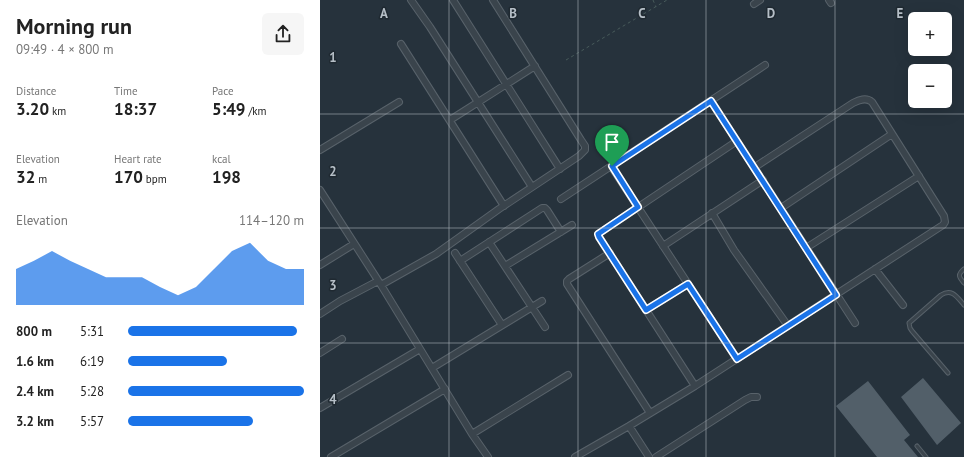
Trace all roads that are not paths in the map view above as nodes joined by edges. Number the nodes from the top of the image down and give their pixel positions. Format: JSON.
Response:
{"nodes":[{"id":1,"x":411,"y":0,"type":"edge"},
{"id":2,"x":453,"y":0,"type":"edge"},
{"id":3,"x":492,"y":0,"type":"edge"},
{"id":4,"x":760,"y":0,"type":"edge"},
{"id":5,"x":754,"y":4,"type":"dead end"},
{"id":6,"x":401,"y":44,"type":"dead end"},
{"id":7,"x":535,"y":66,"type":"junction"},
{"id":8,"x":765,"y":66,"type":"dead end"},
{"id":9,"x":506,"y":84,"type":"junction"},
{"id":10,"x":711,"y":101,"type":"junction"},
{"id":11,"x":399,"y":102,"type":"dead end"},
{"id":12,"x":478,"y":102,"type":"junction"},
{"id":13,"x":450,"y":120,"type":"junction"},
{"id":14,"x":892,"y":134,"type":"junction"},
{"id":15,"x":737,"y":141,"type":"junction"},
{"id":16,"x":320,"y":150,"type":"edge"},
{"id":17,"x":612,"y":166,"type":"junction"},
{"id":18,"x":755,"y":168,"type":"junction"},
{"id":19,"x":560,"y":169,"type":"junction"},
{"id":20,"x":919,"y":176,"type":"junction"},
{"id":21,"x":763,"y":180,"type":"junction"},
{"id":22,"x":532,"y":187,"type":"junction"},
{"id":23,"x":320,"y":190,"type":"edge"},
{"id":24,"x":561,"y":199,"type":"dead end"},
{"id":25,"x":504,"y":206,"type":"junction"},
{"id":26,"x":638,"y":207,"type":"junction"},
{"id":27,"x":781,"y":208,"type":"junction"},
{"id":28,"x":712,"y":214,"type":"junction"},
{"id":29,"x":572,"y":225,"type":"dead end"},
{"id":30,"x":561,"y":232,"type":"junction"},
{"id":31,"x":489,"y":242,"type":"junction"},
{"id":32,"x":354,"y":244,"type":"junction"},
{"id":33,"x":663,"y":246,"type":"junction"},
{"id":34,"x":806,"y":248,"type":"junction"},
{"id":35,"x":455,"y":253,"type":"dead end"},
{"id":36,"x":610,"y":253,"type":"junction"},
{"id":37,"x":460,"y":261,"type":"junction"},
{"id":38,"x":320,"y":265,"type":"edge"},
{"id":39,"x":505,"y":266,"type":"junction"},
{"id":40,"x":875,"y":269,"type":"junction"},
{"id":41,"x":964,"y":269,"type":"edge"},
{"id":42,"x":379,"y":283,"type":"junction"},
{"id":43,"x":964,"y":283,"type":"edge"},
{"id":44,"x":688,"y":284,"type":"junction"},
{"id":45,"x":836,"y":295,"type":"junction"},
{"id":46,"x":542,"y":301,"type":"dead end"},
{"id":47,"x":903,"y":305,"type":"dead end"},
{"id":48,"x":964,"y":305,"type":"edge"},
{"id":49,"x":532,"y":307,"type":"junction"},
{"id":50,"x":646,"y":310,"type":"junction"},
{"id":51,"x":320,"y":314,"type":"edge"},
{"id":52,"x":855,"y":323,"type":"dead end"},
{"id":53,"x":502,"y":325,"type":"junction"},
{"id":54,"x":788,"y":326,"type":"junction"},
{"id":55,"x":545,"y":327,"type":"dead end"},
{"id":56,"x":342,"y":339,"type":"dead end"},
{"id":57,"x":420,"y":349,"type":"junction"},
{"id":58,"x":320,"y":353,"type":"edge"},
{"id":59,"x":737,"y":359,"type":"junction"},
{"id":60,"x":432,"y":368,"type":"junction"},
{"id":61,"x":948,"y":373,"type":"dead end"},
{"id":62,"x":568,"y":375,"type":"dead end"},
{"id":63,"x":695,"y":386,"type":"junction"},
{"id":64,"x":445,"y":389,"type":"junction"},
{"id":65,"x":757,"y":397,"type":"dead end"},
{"id":66,"x":320,"y":408,"type":"edge"},
{"id":67,"x":650,"y":414,"type":"junction"},
{"id":68,"x":629,"y":426,"type":"junction"},
{"id":69,"x":472,"y":434,"type":"junction"},
{"id":70,"x":917,"y":446,"type":"dead end"},
{"id":71,"x":331,"y":457,"type":"edge"},
{"id":72,"x":488,"y":457,"type":"edge"},
{"id":73,"x":575,"y":457,"type":"edge"},
{"id":74,"x":649,"y":457,"type":"edge"},
{"id":75,"x":656,"y":457,"type":"edge"},
{"id":76,"x":926,"y":457,"type":"edge"}],
"edges":[{"from":1,"to":12,"type":"street"},
{"from":2,"to":9,"type":"street"},
{"from":3,"to":7,"type":"street"},
{"from":4,"to":5,"type":"street"},
{"from":6,"to":13,"type":"street"},
{"from":7,"to":9,"type":"street"},
{"from":7,"to":19,"type":"street"},
{"from":8,"to":10,"type":"street"},
{"from":9,"to":12,"type":"street"},
{"from":9,"to":19,"type":"street"},
{"from":10,"to":15,"type":"street"},
{"from":10,"to":17,"type":"street"},
{"from":11,"to":16,"type":"street"},
{"from":12,"to":13,"type":"street"},
{"from":12,"to":22,"type":"street"},
{"from":13,"to":25,"type":"street"},
{"from":14,"to":18,"type":"street"},
{"from":14,"to":20,"type":"street"},
{"from":14,"to":27,"type":"street"},
{"from":15,"to":18,"type":"street"},
{"from":15,"to":26,"type":"street"},
{"from":17,"to":24,"type":"street"},
{"from":17,"to":26,"type":"street"},
{"from":18,"to":21,"type":"street"},
{"from":19,"to":22,"type":"street"},
{"from":20,"to":34,"type":"street"},
{"from":20,"to":40,"type":"street"},
{"from":21,"to":27,"type":"street"},
{"from":21,"to":28,"type":"street"},
{"from":22,"to":25,"type":"street"},
{"from":23,"to":32,"type":"street"},
{"from":25,"to":42,"type":"street"},
{"from":26,"to":33,"type":"street"},
{"from":26,"to":36,"type":"street"},
{"from":27,"to":34,"type":"street"},
{"from":28,"to":33,"type":"street"},
{"from":28,"to":54,"type":"street"},
{"from":29,"to":30,"type":"street"},
{"from":30,"to":31,"type":"street"},
{"from":30,"to":39,"type":"street"},
{"from":31,"to":37,"type":"street"},
{"from":31,"to":39,"type":"street"},
{"from":32,"to":38,"type":"street"},
{"from":32,"to":42,"type":"street"},
{"from":33,"to":44,"type":"street"},
{"from":34,"to":45,"type":"street"},
{"from":35,"to":37,"type":"street"},
{"from":36,"to":50,"type":"street"},
{"from":36,"to":67,"type":"street"},
{"from":37,"to":53,"type":"street"},
{"from":39,"to":49,"type":"street"},
{"from":40,"to":45,"type":"street"},
{"from":40,"to":47,"type":"street"},
{"from":41,"to":43,"type":"lane"},
{"from":42,"to":51,"type":"street"},
{"from":42,"to":57,"type":"street"},
{"from":44,"to":50,"type":"street"},
{"from":44,"to":59,"type":"street"},
{"from":45,"to":52,"type":"street"},
{"from":45,"to":54,"type":"street"},
{"from":46,"to":49,"type":"street"},
{"from":48,"to":61,"type":"lane"},
{"from":49,"to":53,"type":"street"},
{"from":49,"to":55,"type":"street"},
{"from":50,"to":63,"type":"street"},
{"from":53,"to":60,"type":"street"},
{"from":54,"to":59,"type":"street"},
{"from":56,"to":58,"type":"street"},
{"from":57,"to":60,"type":"street"},
{"from":57,"to":66,"type":"street"},
{"from":59,"to":63,"type":"street"},
{"from":60,"to":64,"type":"street"},
{"from":62,"to":69,"type":"street"},
{"from":63,"to":67,"type":"street"},
{"from":64,"to":69,"type":"street"},
{"from":64,"to":71,"type":"street"},
{"from":65,"to":75,"type":"street"},
{"from":67,"to":68,"type":"street"},
{"from":68,"to":73,"type":"street"},
{"from":68,"to":74,"type":"street"},
{"from":69,"to":72,"type":"street"},
{"from":70,"to":76,"type":"lane"}]}
